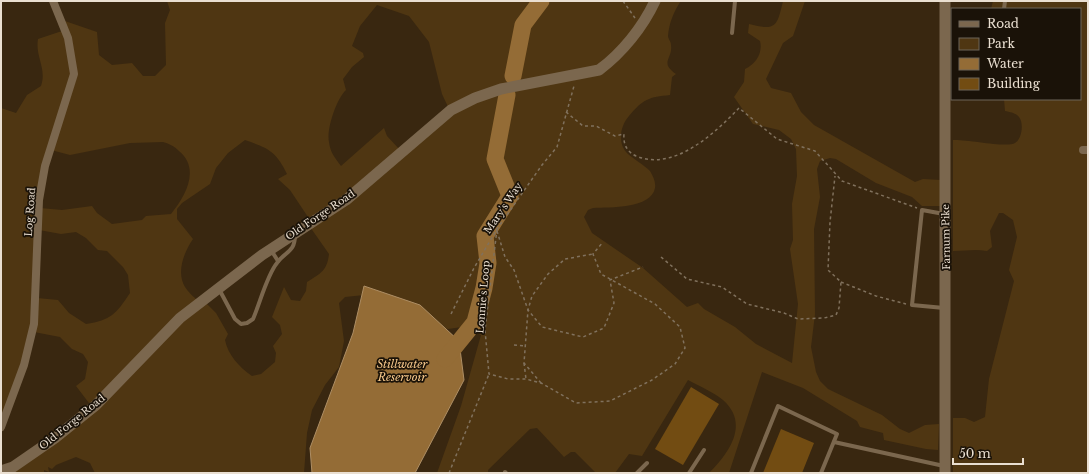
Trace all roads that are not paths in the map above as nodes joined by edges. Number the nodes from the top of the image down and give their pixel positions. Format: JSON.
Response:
{"nodes":[{"id":1,"x":53,"y":1,"type":"edge"},
{"id":2,"x":655,"y":1,"type":"edge"},
{"id":3,"x":735,"y":1,"type":"edge"},
{"id":4,"x":946,"y":1,"type":"edge"},
{"id":5,"x":732,"y":33,"type":"dead end"},
{"id":6,"x":948,"y":87,"type":"edge"},
{"id":7,"x":945,"y":214,"type":"junction"},
{"id":8,"x":295,"y":233,"type":"junction"},
{"id":9,"x":270,"y":249,"type":"junction"},
{"id":10,"x":278,"y":261,"type":"junction"},
{"id":11,"x":218,"y":287,"type":"junction"},
{"id":12,"x":946,"y":308,"type":"junction"},
{"id":13,"x":1,"y":427,"type":"edge"},
{"id":14,"x":834,"y":442,"type":"junction"},
{"id":15,"x":704,"y":450,"type":"dead end"},
{"id":16,"x":647,"y":462,"type":"dead end"},
{"id":17,"x":1,"y":470,"type":"edge"},
{"id":18,"x":945,"y":470,"type":"edge"},
{"id":19,"x":637,"y":473,"type":"edge"},
{"id":20,"x":689,"y":473,"type":"edge"},
{"id":21,"x":751,"y":473,"type":"edge"},
{"id":22,"x":821,"y":473,"type":"edge"}],
"edges":[{"from":1,"to":13,"type":"street","name":"Log Road"},
{"from":2,"to":8,"type":"street","name":"Old Forge Road"},
{"from":3,"to":5,"type":"lane"},
{"from":4,"to":6,"type":"street","name":"Farnum Pike"},
{"from":6,"to":7,"type":"street","name":"Farnum Pike"},
{"from":7,"to":12,"type":"street","name":"Farnum Pike"},
{"from":7,"to":12,"type":"lane"},
{"from":8,"to":9,"type":"street","name":"Old Forge Road"},
{"from":8,"to":10,"type":"lane"},
{"from":9,"to":10,"type":"lane"},
{"from":9,"to":11,"type":"street","name":"Old Forge Road"},
{"from":10,"to":11,"type":"lane"},
{"from":11,"to":17,"type":"street","name":"Old Forge Road"},
{"from":12,"to":18,"type":"street","name":"Farnum Pike"},
{"from":14,"to":18,"type":"lane"},
{"from":14,"to":21,"type":"lane"},
{"from":14,"to":22,"type":"lane"},
{"from":15,"to":20,"type":"lane"},
{"from":16,"to":19,"type":"lane"}]}
